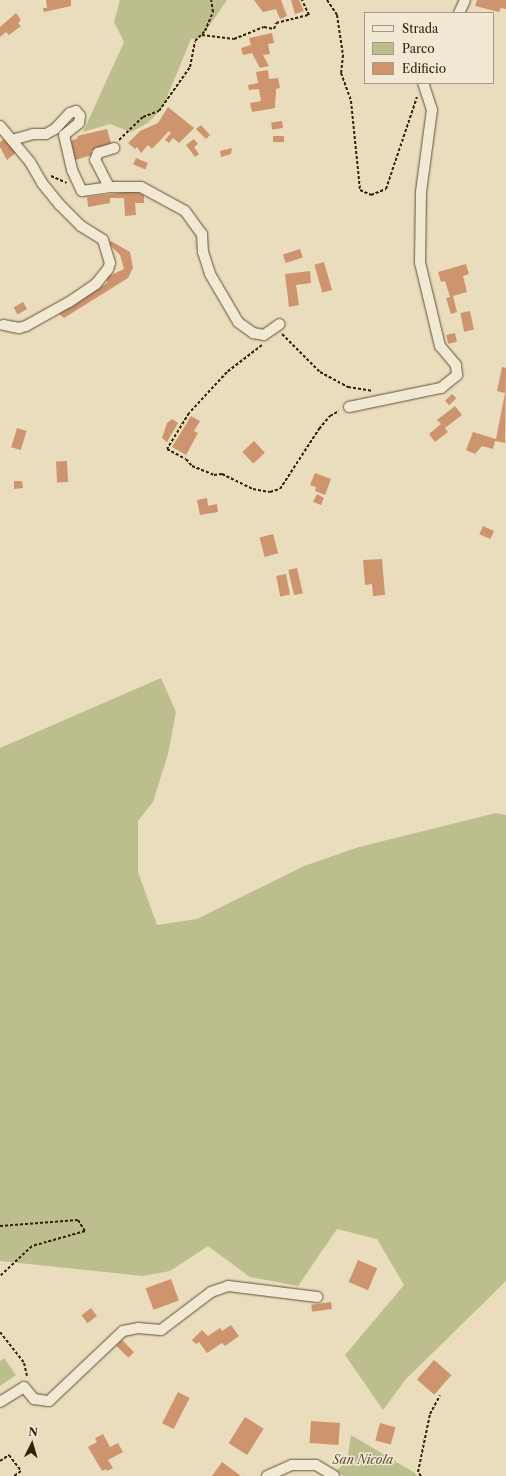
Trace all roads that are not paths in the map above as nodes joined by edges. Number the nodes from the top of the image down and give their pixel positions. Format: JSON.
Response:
{"nodes":[{"id":1,"x":423,"y":84,"type":"edge"},
{"id":2,"x":0,"y":126,"type":"edge"},
{"id":3,"x":12,"y":140,"type":"junction"},
{"id":4,"x":114,"y":148,"type":"road end"},
{"id":5,"x":109,"y":187,"type":"junction"},
{"id":6,"x":280,"y":324,"type":"dead end"},
{"id":7,"x":3,"y":325,"type":"dead end"},
{"id":8,"x":349,"y":406,"type":"road end"},
{"id":9,"x":317,"y":1297,"type":"dead end"},
{"id":10,"x":0,"y":1402,"type":"edge"},
{"id":11,"x":267,"y":1476,"type":"edge"},
{"id":12,"x":334,"y":1476,"type":"edge"}],
"edges":[{"from":1,"to":8,"type":"street"},
{"from":2,"to":3,"type":"street"},
{"from":3,"to":5,"type":"street"},
{"from":3,"to":7,"type":"street"},
{"from":4,"to":5,"type":"street"},
{"from":5,"to":6,"type":"street"},
{"from":9,"to":10,"type":"street"},
{"from":11,"to":12,"type":"street"}]}
